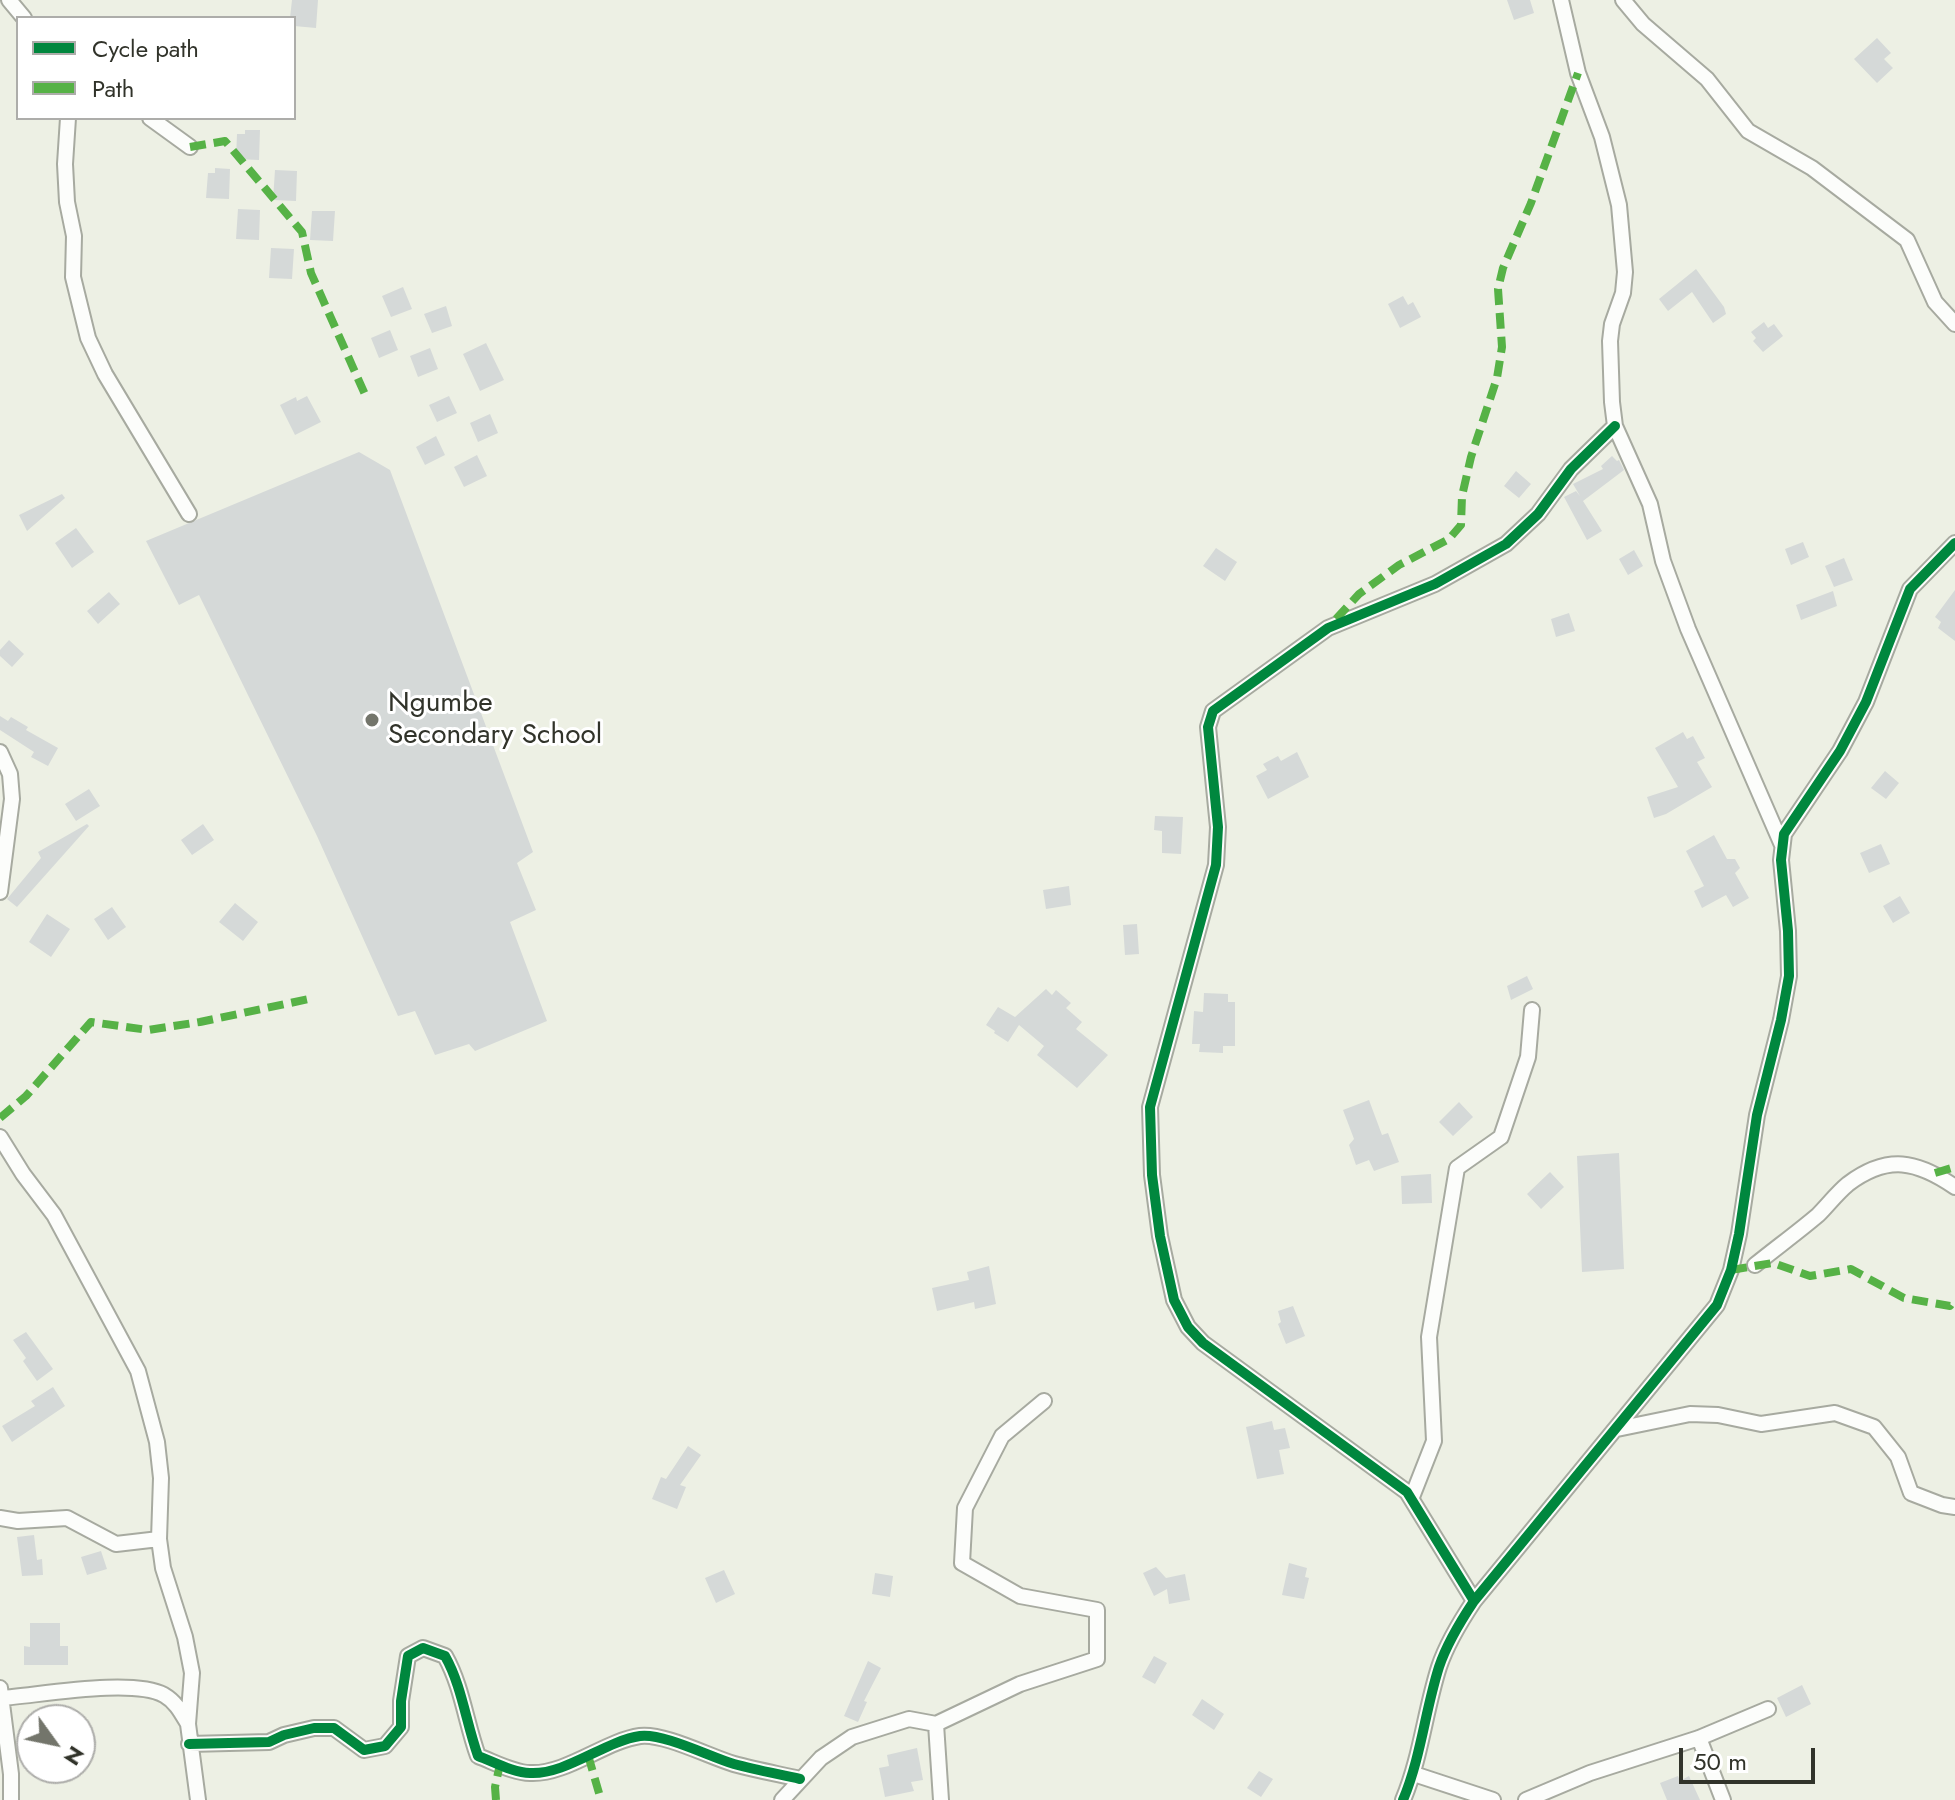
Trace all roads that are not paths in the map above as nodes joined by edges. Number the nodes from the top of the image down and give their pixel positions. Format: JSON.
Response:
{"nodes":[{"id":1,"x":1561,"y":0,"type":"edge"},
{"id":2,"x":1623,"y":0,"type":"edge"},
{"id":3,"x":4,"y":1,"type":"edge"},
{"id":4,"x":22,"y":16,"type":"edge"},
{"id":5,"x":68,"y":120,"type":"edge"},
{"id":6,"x":153,"y":120,"type":"edge"},
{"id":7,"x":190,"y":147,"type":"dead end"},
{"id":8,"x":1955,"y":324,"type":"edge"},
{"id":9,"x":1615,"y":426,"type":"junction"},
{"id":10,"x":189,"y":514,"type":"dead end"},
{"id":11,"x":1955,"y":543,"type":"edge"},
{"id":12,"x":0,"y":752,"type":"edge"},
{"id":13,"x":1782,"y":845,"type":"junction"},
{"id":14,"x":0,"y":892,"type":"edge"},
{"id":15,"x":1532,"y":1010,"type":"dead end"},
{"id":16,"x":0,"y":1137,"type":"edge"},
{"id":17,"x":1955,"y":1187,"type":"edge"},
{"id":18,"x":1755,"y":1265,"type":"dead end"},
{"id":19,"x":1044,"y":1401,"type":"dead end"},
{"id":20,"x":1617,"y":1429,"type":"junction"},
{"id":21,"x":1412,"y":1497,"type":"junction"},
{"id":22,"x":1955,"y":1507,"type":"edge"},
{"id":23,"x":0,"y":1518,"type":"edge"},
{"id":24,"x":159,"y":1539,"type":"junction"},
{"id":25,"x":1474,"y":1601,"type":"junction"},
{"id":26,"x":1,"y":1693,"type":"edge"},
{"id":27,"x":1768,"y":1709,"type":"dead end"},
{"id":28,"x":188,"y":1724,"type":"junction"},
{"id":29,"x":936,"y":1724,"type":"junction"},
{"id":30,"x":1699,"y":1738,"type":"junction"},
{"id":31,"x":189,"y":1744,"type":"junction"},
{"id":32,"x":1414,"y":1774,"type":"junction"},
{"id":33,"x":800,"y":1779,"type":"junction"},
{"id":34,"x":11,"y":1800,"type":"edge"},
{"id":35,"x":198,"y":1800,"type":"edge"},
{"id":36,"x":782,"y":1800,"type":"edge"},
{"id":37,"x":941,"y":1800,"type":"edge"},
{"id":38,"x":1403,"y":1800,"type":"edge"},
{"id":39,"x":1493,"y":1800,"type":"edge"},
{"id":40,"x":1526,"y":1800,"type":"edge"},
{"id":41,"x":1723,"y":1800,"type":"edge"}],
"edges":[{"from":1,"to":9,"type":"street"},
{"from":2,"to":8,"type":"street"},
{"from":3,"to":4,"type":"street"},
{"from":5,"to":10,"type":"street"},
{"from":6,"to":7,"type":"street"},
{"from":9,"to":13,"type":"street"},
{"from":9,"to":21,"type":"street"},
{"from":11,"to":13,"type":"street"},
{"from":12,"to":14,"type":"street"},
{"from":13,"to":20,"type":"street"},
{"from":15,"to":21,"type":"street"},
{"from":16,"to":24,"type":"street"},
{"from":17,"to":18,"type":"street"},
{"from":19,"to":29,"type":"street"},
{"from":20,"to":22,"type":"street"},
{"from":20,"to":25,"type":"street"},
{"from":21,"to":25,"type":"street"},
{"from":23,"to":24,"type":"street"},
{"from":24,"to":28,"type":"street"},
{"from":25,"to":32,"type":"street"},
{"from":26,"to":28,"type":"street"},
{"from":26,"to":34,"type":"street"},
{"from":27,"to":30,"type":"street"},
{"from":28,"to":31,"type":"street"},
{"from":29,"to":33,"type":"street"},
{"from":29,"to":37,"type":"street"},
{"from":30,"to":40,"type":"street"},
{"from":30,"to":41,"type":"street"},
{"from":31,"to":33,"type":"street"},
{"from":31,"to":35,"type":"street"},
{"from":32,"to":38,"type":"street"},
{"from":32,"to":39,"type":"street"},
{"from":33,"to":36,"type":"street"}]}
